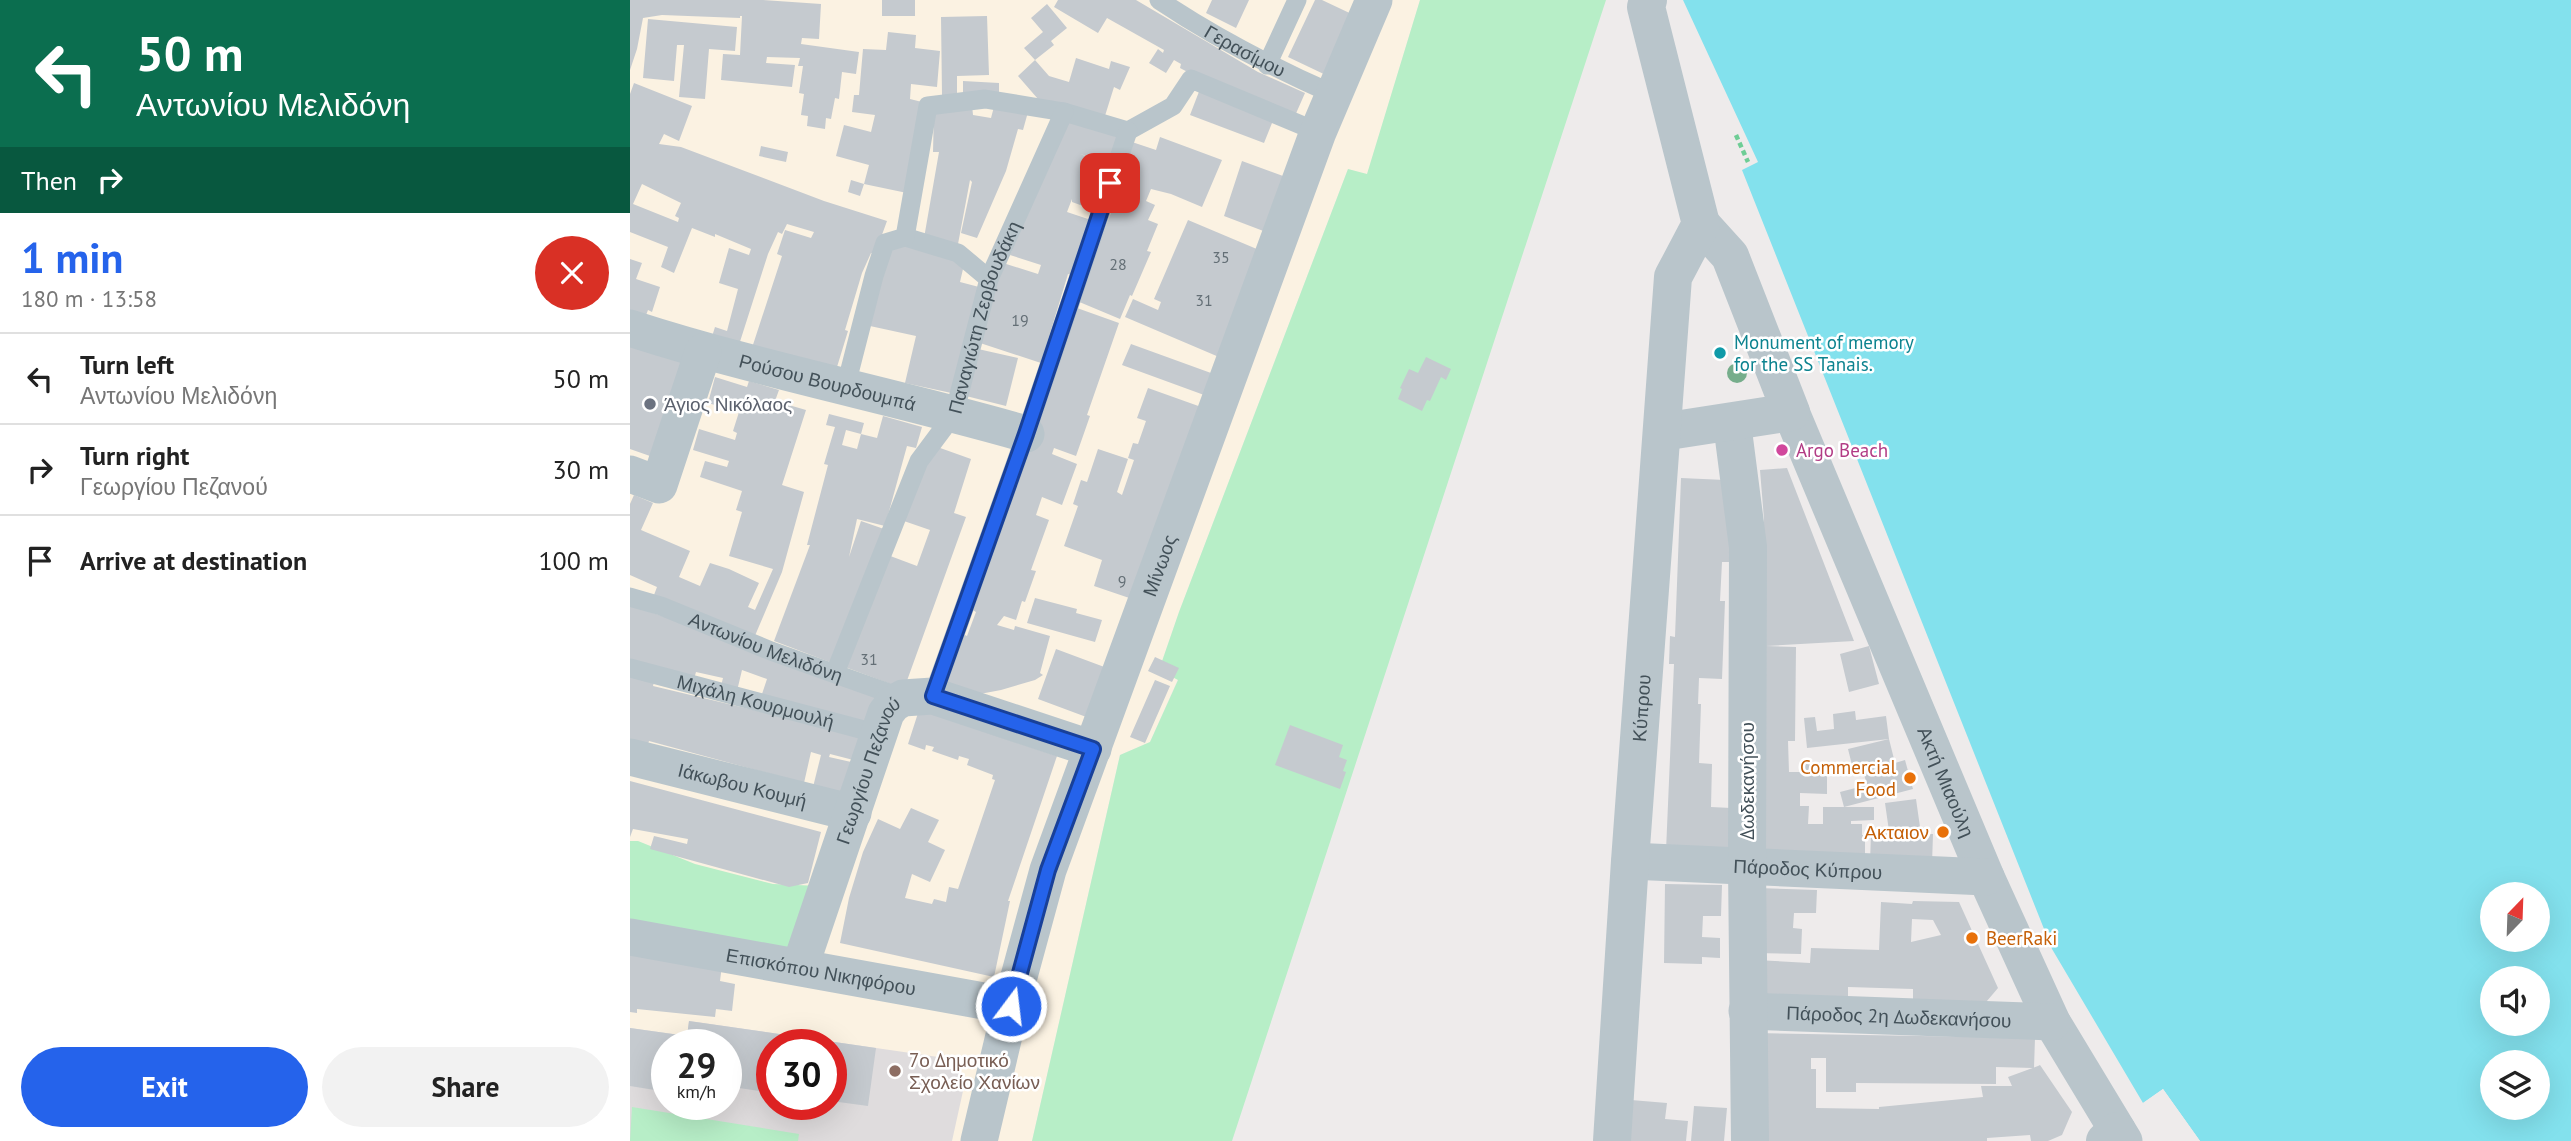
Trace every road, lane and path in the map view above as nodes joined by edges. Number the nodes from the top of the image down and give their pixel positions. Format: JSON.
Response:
{"nodes":[{"id":1,"x":1159,"y":0,"type":"edge"},
{"id":2,"x":1297,"y":0,"type":"edge"},
{"id":3,"x":1374,"y":0,"type":"edge"},
{"id":4,"x":1648,"y":0,"type":"edge"},
{"id":5,"x":1267,"y":65,"type":"junction"},
{"id":6,"x":1333,"y":94,"type":"junction"},
{"id":7,"x":1064,"y":112,"type":"junction"},
{"id":8,"x":1128,"y":131,"type":"junction"},
{"id":9,"x":1318,"y":132,"type":"junction"},
{"id":10,"x":1736,"y":135,"type":"dead end"},
{"id":11,"x":1748,"y":162,"type":"dead end"},
{"id":12,"x":1700,"y":223,"type":"junction"},
{"id":13,"x":905,"y":237,"type":"junction"},
{"id":14,"x":989,"y":279,"type":"junction"},
{"id":15,"x":630,"y":328,"type":"edge"},
{"id":16,"x":702,"y":352,"type":"junction"},
{"id":17,"x":845,"y":389,"type":"junction"},
{"id":18,"x":1791,"y":412,"type":"junction"},
{"id":19,"x":954,"y":414,"type":"junction"},
{"id":20,"x":1732,"y":422,"type":"junction"},
{"id":21,"x":1662,"y":432,"type":"junction"},
{"id":22,"x":1026,"y":434,"type":"junction"},
{"id":23,"x":630,"y":474,"type":"edge"},
{"id":24,"x":630,"y":597,"type":"edge"},
{"id":25,"x":630,"y":668,"type":"edge"},
{"id":26,"x":835,"y":673,"type":"junction"},
{"id":27,"x":918,"y":697,"type":"junction"},
{"id":28,"x":879,"y":734,"type":"junction"},
{"id":29,"x":1093,"y":749,"type":"junction"},
{"id":30,"x":630,"y":757,"type":"edge"},
{"id":31,"x":853,"y":813,"type":"junction"},
{"id":32,"x":1630,"y":862,"type":"junction"},
{"id":33,"x":1746,"y":867,"type":"junction"},
{"id":34,"x":1986,"y":877,"type":"junction"},
{"id":35,"x":630,"y":937,"type":"edge"},
{"id":36,"x":800,"y":967,"type":"junction"},
{"id":37,"x":1011,"y":1006,"type":"junction"},
{"id":38,"x":1748,"y":1010,"type":"junction"},
{"id":39,"x":2052,"y":1022,"type":"junction"},
{"id":40,"x":2116,"y":1138,"type":"edge"},
{"id":41,"x":979,"y":1141,"type":"edge"},
{"id":42,"x":1612,"y":1141,"type":"edge"},
{"id":43,"x":1750,"y":1141,"type":"edge"}],
"edges":[{"from":1,"to":5,"type":"lane","name":"Γερασίμου"},
{"from":2,"to":5,"type":"lane"},
{"from":3,"to":6,"type":"street","name":"Μίνωος"},
{"from":4,"to":12,"type":"street"},
{"from":5,"to":6,"type":"lane","name":"Γερασίμου"},
{"from":6,"to":9,"type":"street","name":"Μίνωος"},
{"from":7,"to":8,"type":"lane"},
{"from":7,"to":13,"type":"lane"},
{"from":7,"to":14,"type":"lane","name":"Παναγιώτη Ζερβουδάκη"},
{"from":8,"to":9,"type":"lane"},
{"from":8,"to":22,"type":"lane","name":"Γεωργίου Πεζανού"},
{"from":9,"to":29,"type":"street","name":"Μίνωος"},
{"from":10,"to":11,"type":"path"},
{"from":12,"to":18,"type":"street"},
{"from":12,"to":21,"type":"street","name":"Κύπρου"},
{"from":13,"to":14,"type":"lane"},
{"from":13,"to":17,"type":"lane"},
{"from":14,"to":19,"type":"lane","name":"Παναγιώτη Ζερβουδάκη"},
{"from":15,"to":16,"type":"street","name":"Ρούσου Βουρδουμπά"},
{"from":16,"to":17,"type":"street","name":"Ρούσου Βουρδουμπά"},
{"from":16,"to":23,"type":"street"},
{"from":17,"to":19,"type":"street","name":"Ρούσου Βουρδουμπά"},
{"from":18,"to":20,"type":"street"},
{"from":18,"to":34,"type":"street","name":"Ακτή Μιαούλη"},
{"from":19,"to":22,"type":"street","name":"Ρούσου Βουρδουμπά"},
{"from":19,"to":26,"type":"lane","name":"Παναγιώτη Ζερβουδάκη"},
{"from":20,"to":21,"type":"street"},
{"from":20,"to":33,"type":"street","name":"Δωδεκανήσου"},
{"from":21,"to":32,"type":"street","name":"Κύπρου"},
{"from":22,"to":27,"type":"lane","name":"Γεωργίου Πεζανού"},
{"from":24,"to":26,"type":"lane","name":"Αντωνίου Μελιδόνη"},
{"from":25,"to":28,"type":"lane","name":"Μιχάλη Κουρμουλή"},
{"from":26,"to":27,"type":"lane","name":"Αντωνίου Μελιδόνη"},
{"from":27,"to":28,"type":"street","name":"Γεωργίου Πεζανού"},
{"from":27,"to":29,"type":"street","name":"Αντωνίου Μελιδόνη"},
{"from":28,"to":31,"type":"street","name":"Γεωργίου Πεζανού"},
{"from":29,"to":37,"type":"street","name":"Μίνωος"},
{"from":30,"to":31,"type":"street","name":"Ιάκωβου Κουμή"},
{"from":31,"to":36,"type":"street","name":"Γεωργίου Πεζανού"},
{"from":32,"to":33,"type":"street","name":"Πάροδος Κύπρου"},
{"from":32,"to":42,"type":"street","name":"Κύπρου"},
{"from":33,"to":34,"type":"street","name":"Πάροδος Κύπρου"},
{"from":33,"to":38,"type":"street","name":"Δωδεκανήσου"},
{"from":34,"to":39,"type":"street","name":"Ακτή Μιαούλη"},
{"from":35,"to":36,"type":"street","name":"Επισκόπου Νικηφόρου"},
{"from":36,"to":37,"type":"street","name":"Επισκόπου Νικηφόρου"},
{"from":37,"to":41,"type":"street","name":"Μίνωος"},
{"from":38,"to":39,"type":"street","name":"Πάροδος 2η Δωδεκανήσου"},
{"from":38,"to":43,"type":"street","name":"Δωδεκανήσου"},
{"from":39,"to":40,"type":"street","name":"Ακτή Μιαούλη"}]}
